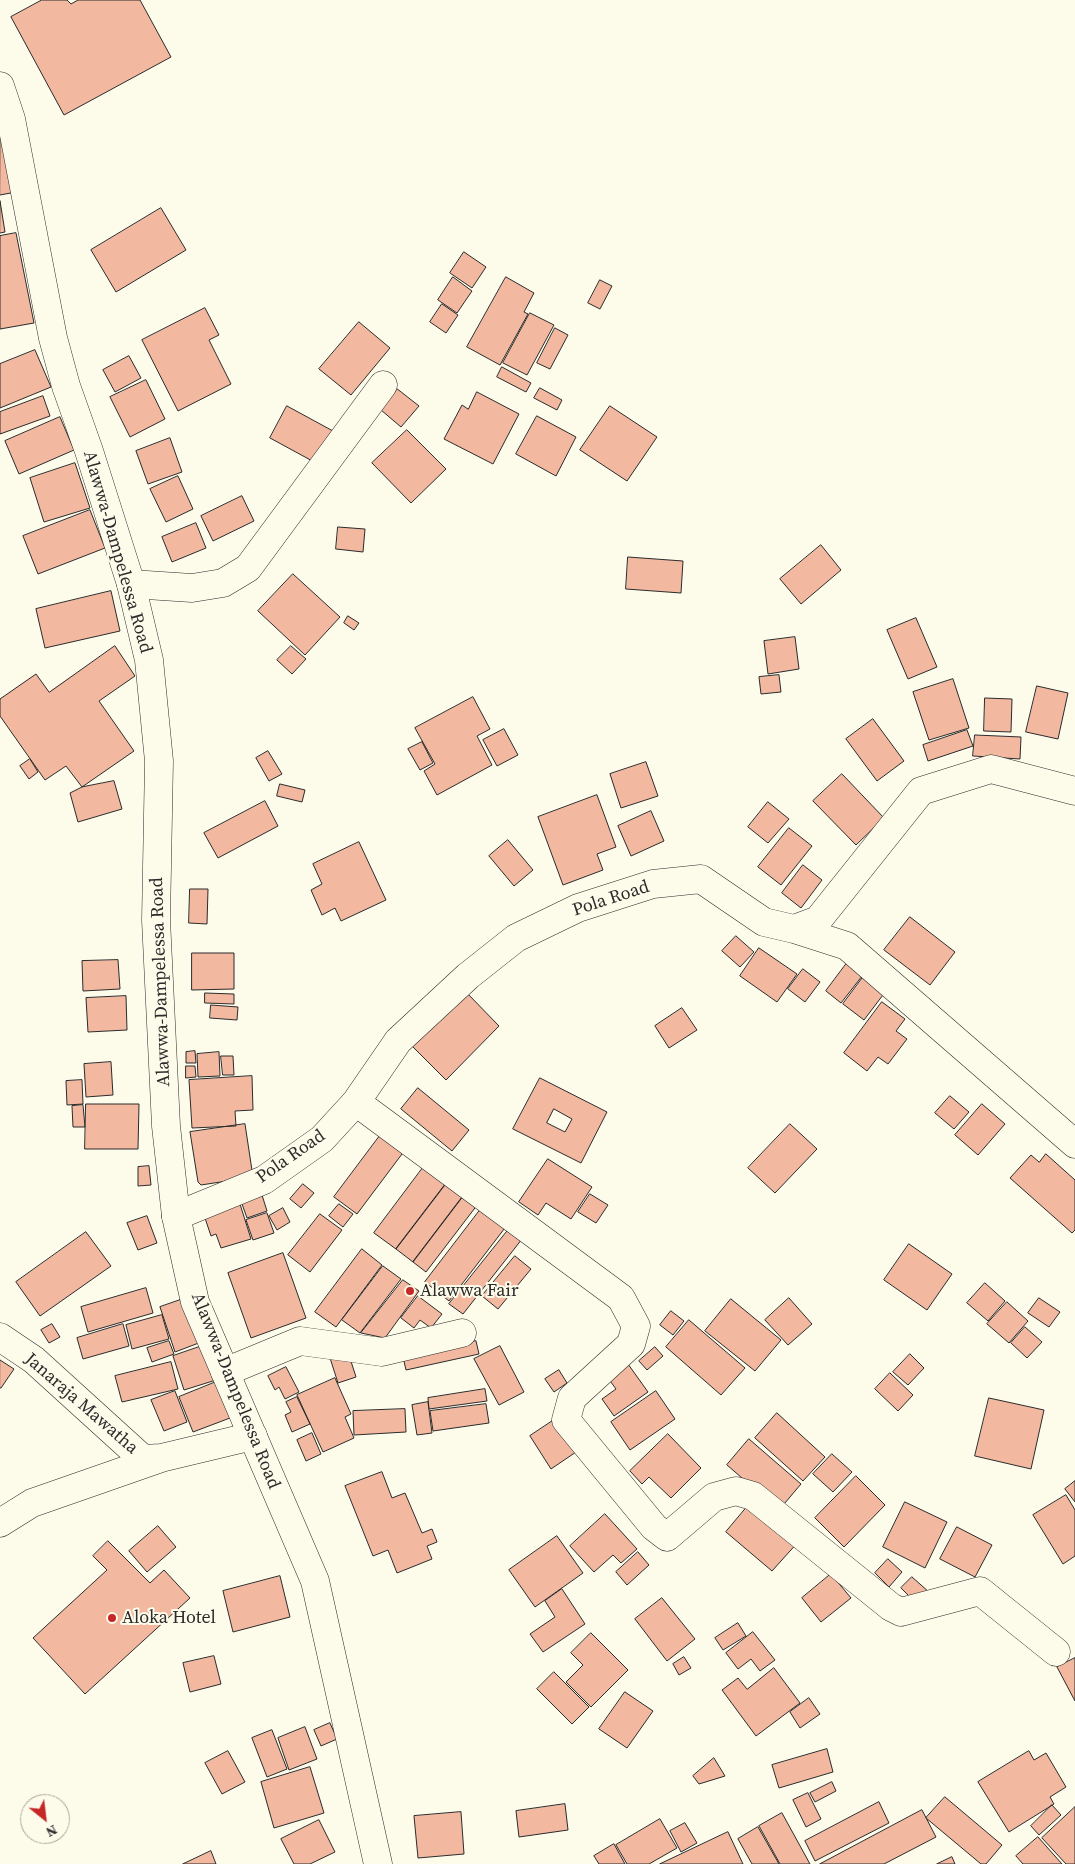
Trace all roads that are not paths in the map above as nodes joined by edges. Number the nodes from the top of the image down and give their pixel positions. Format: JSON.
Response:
{"nodes":[{"id":1,"x":0,"y":86,"type":"edge"},
{"id":2,"x":382,"y":385,"type":"dead end"},
{"id":3,"x":131,"y":584,"type":"junction"},
{"id":4,"x":1075,"y":791,"type":"edge"},
{"id":5,"x":794,"y":929,"type":"junction"},
{"id":6,"x":356,"y":1102,"type":"junction"},
{"id":7,"x":1075,"y":1144,"type":"edge"},
{"id":8,"x":176,"y":1216,"type":"junction"},
{"id":9,"x":462,"y":1333,"type":"dead end"},
{"id":10,"x":0,"y":1337,"type":"edge"},
{"id":11,"x":225,"y":1372,"type":"junction"},
{"id":12,"x":252,"y":1436,"type":"junction"},
{"id":13,"x":161,"y":1458,"type":"junction"},
{"id":14,"x":0,"y":1523,"type":"edge"},
{"id":15,"x":1056,"y":1652,"type":"dead end"},
{"id":16,"x":378,"y":1864,"type":"edge"}],
"edges":[{"from":1,"to":3,"type":"street","name":"Alawwa-Dampelessa Road"},
{"from":2,"to":3,"type":"street"},
{"from":3,"to":8,"type":"street","name":"Alawwa-Dampelessa Road"},
{"from":4,"to":5,"type":"street"},
{"from":5,"to":6,"type":"street","name":"Pola Road"},
{"from":5,"to":7,"type":"street","name":"Pola Road"},
{"from":6,"to":8,"type":"street","name":"Pola Road"},
{"from":6,"to":15,"type":"street"},
{"from":8,"to":11,"type":"street","name":"Alawwa-Dampelessa Road"},
{"from":9,"to":11,"type":"street"},
{"from":10,"to":13,"type":"street","name":"Janaraja Mawatha"},
{"from":11,"to":12,"type":"street","name":"Alawwa-Dampelessa Road"},
{"from":12,"to":13,"type":"street","name":"Janaraja Mawatha"},
{"from":12,"to":16,"type":"street","name":"Alawwa-Dampelessa Road"},
{"from":13,"to":14,"type":"street"}]}
